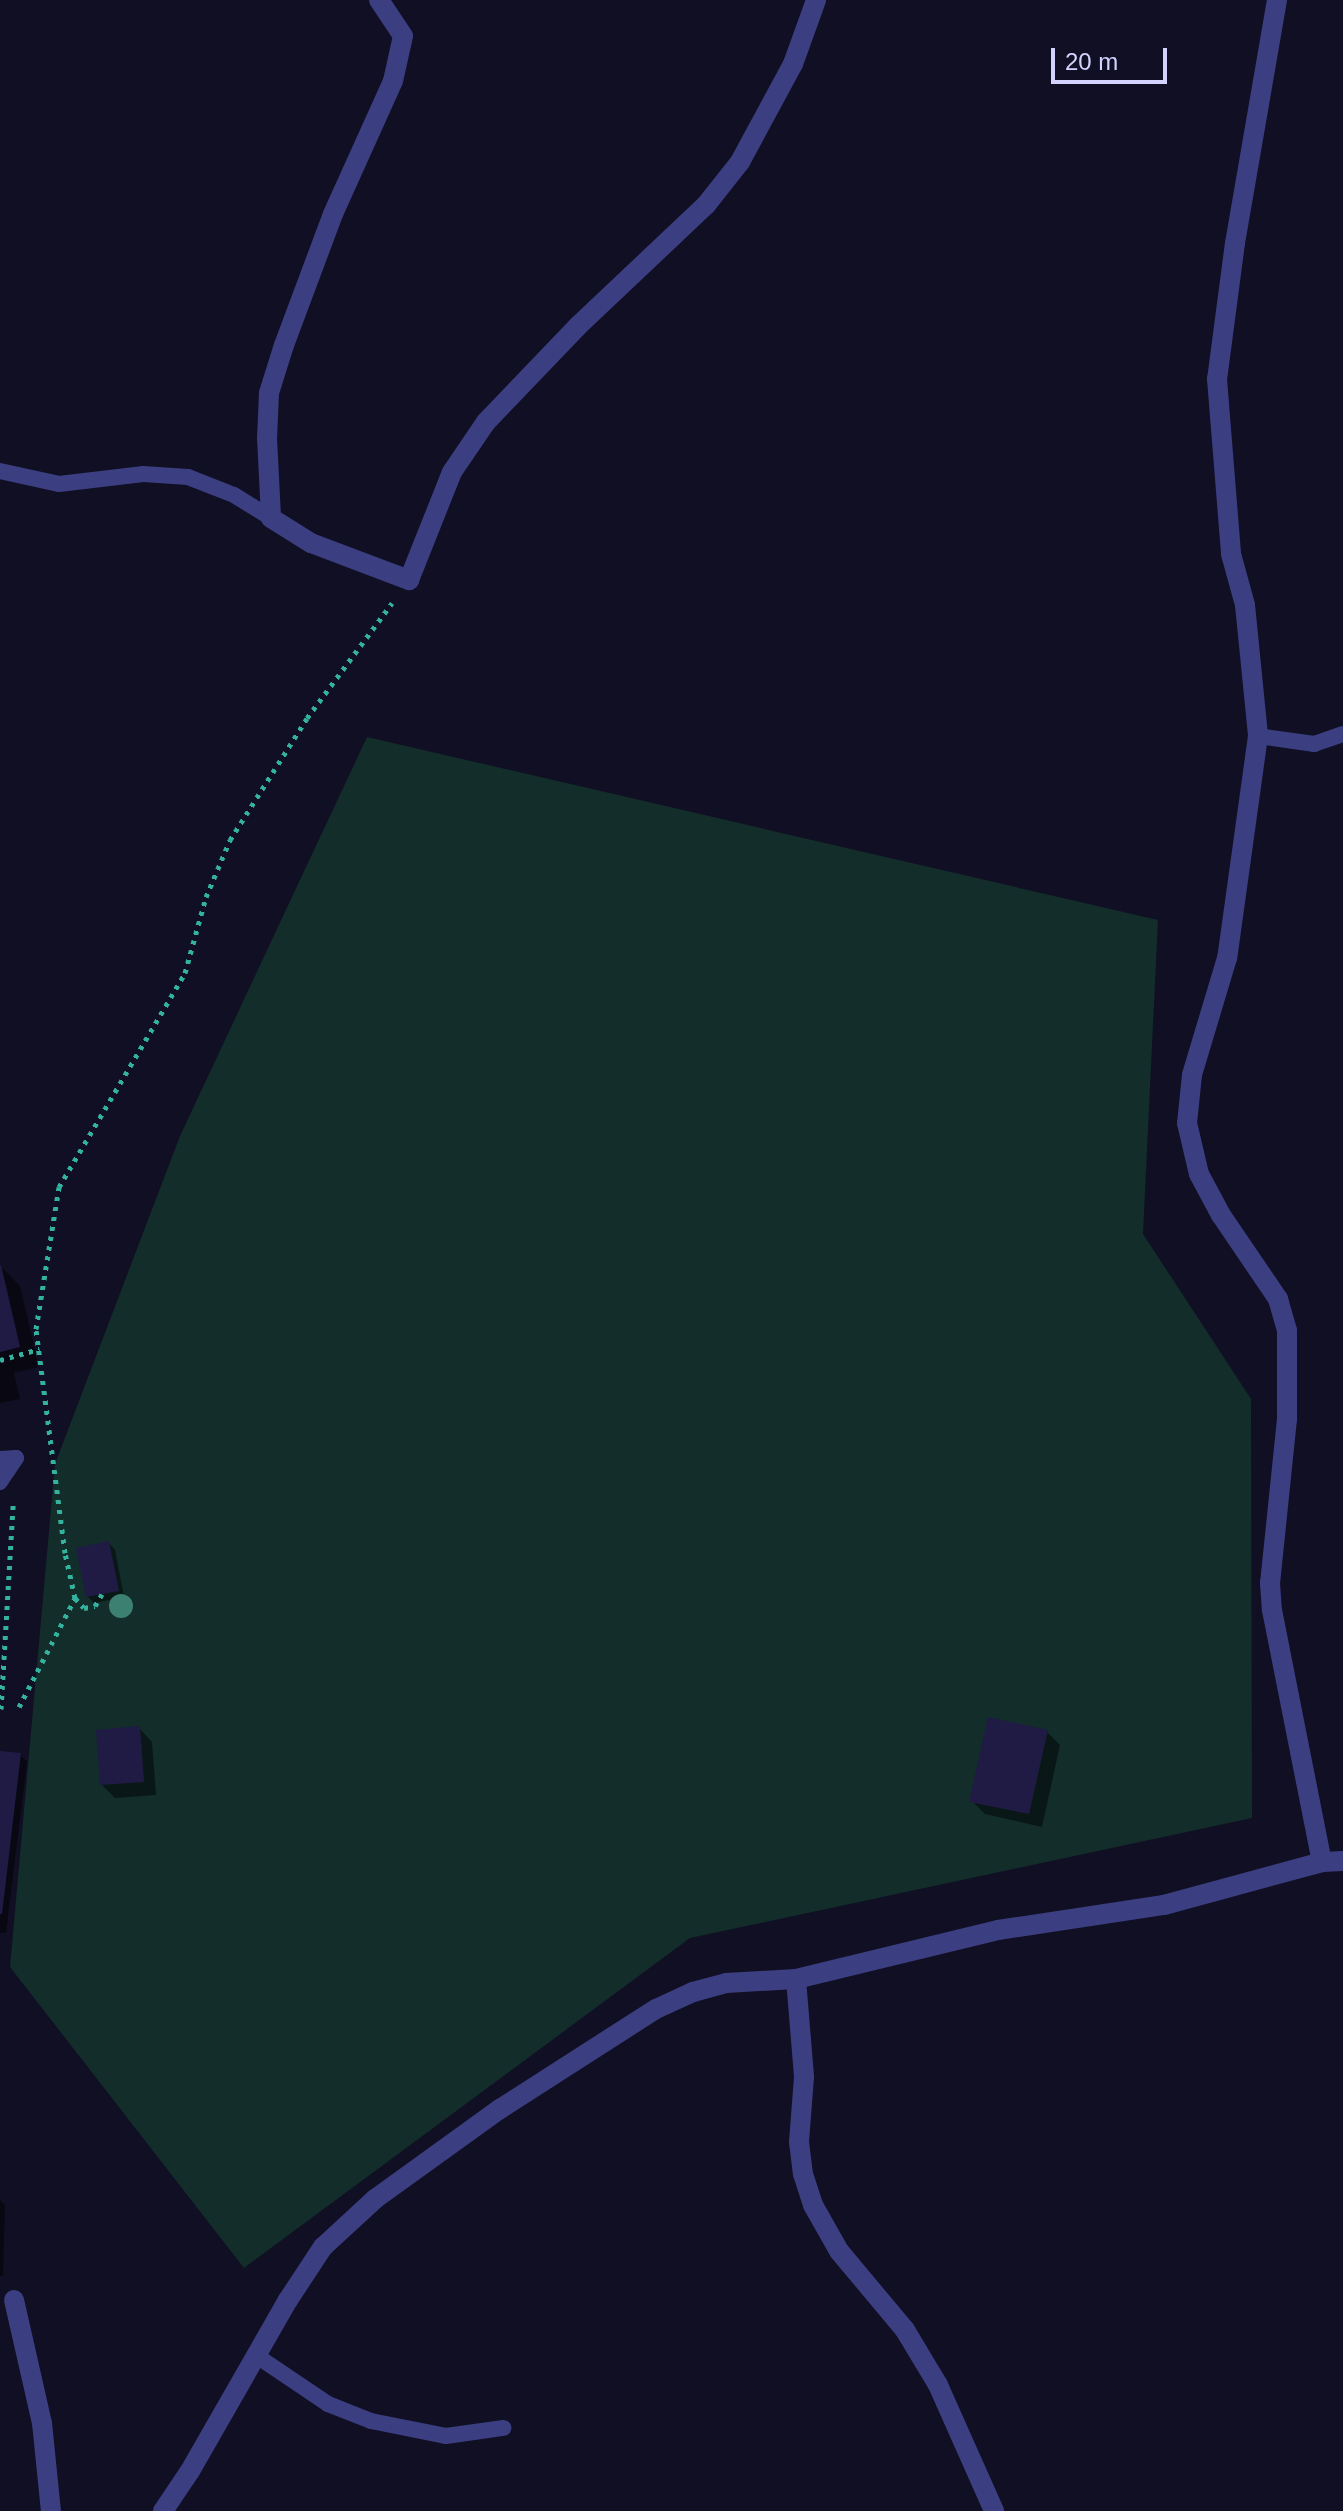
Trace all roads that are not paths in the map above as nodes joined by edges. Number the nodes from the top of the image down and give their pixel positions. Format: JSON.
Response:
{"nodes":[{"id":1,"x":379,"y":0,"type":"edge"},
{"id":2,"x":816,"y":0,"type":"edge"},
{"id":3,"x":1277,"y":0,"type":"edge"},
{"id":4,"x":0,"y":471,"type":"edge"},
{"id":5,"x":271,"y":518,"type":"junction"},
{"id":6,"x":1343,"y":734,"type":"edge"},
{"id":7,"x":1258,"y":736,"type":"junction"},
{"id":8,"x":8,"y":1459,"type":"edge"},
{"id":9,"x":0,"y":1482,"type":"edge"},
{"id":10,"x":1343,"y":1861,"type":"edge"},
{"id":11,"x":1322,"y":1862,"type":"junction"},
{"id":12,"x":796,"y":1979,"type":"junction"},
{"id":13,"x":14,"y":2300,"type":"dead end"},
{"id":14,"x":257,"y":2356,"type":"junction"},
{"id":15,"x":503,"y":2428,"type":"dead end"},
{"id":16,"x":51,"y":2511,"type":"edge"},
{"id":17,"x":163,"y":2511,"type":"edge"},
{"id":18,"x":994,"y":2511,"type":"edge"}],
"edges":[{"from":1,"to":5,"type":"street"},
{"from":2,"to":5,"type":"street"},
{"from":3,"to":7,"type":"street"},
{"from":4,"to":5,"type":"lane"},
{"from":6,"to":7,"type":"lane"},
{"from":7,"to":11,"type":"street"},
{"from":8,"to":9,"type":"lane"},
{"from":10,"to":11,"type":"street"},
{"from":11,"to":12,"type":"street"},
{"from":12,"to":14,"type":"street"},
{"from":12,"to":18,"type":"street"},
{"from":13,"to":16,"type":"street"},
{"from":14,"to":15,"type":"lane"},
{"from":14,"to":17,"type":"street"}]}
